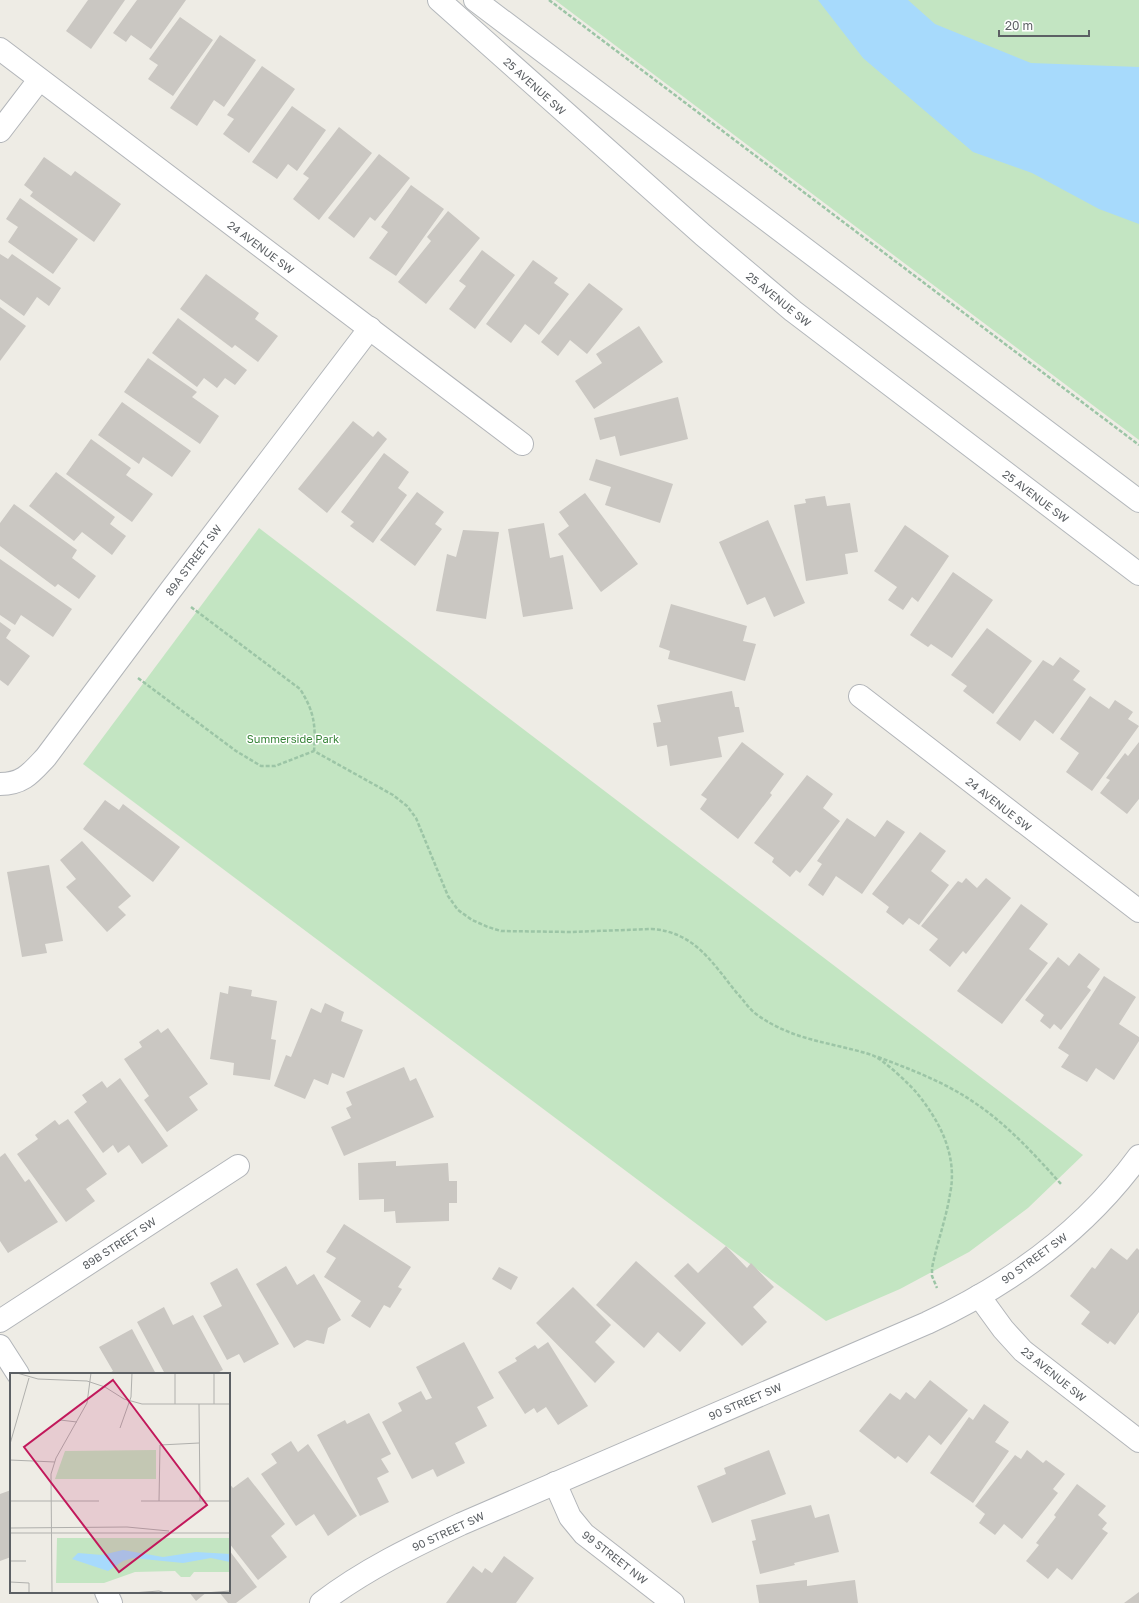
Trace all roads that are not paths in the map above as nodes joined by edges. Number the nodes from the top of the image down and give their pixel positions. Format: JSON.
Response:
{"nodes":[{"id":1,"x":439,"y":0,"type":"edge"},
{"id":2,"x":475,"y":0,"type":"edge"},
{"id":3,"x":0,"y":49,"type":"edge"},
{"id":4,"x":39,"y":80,"type":"junction"},
{"id":5,"x":0,"y":131,"type":"edge"},
{"id":6,"x":370,"y":328,"type":"junction"},
{"id":7,"x":522,"y":444,"type":"dead end"},
{"id":8,"x":1139,"y":501,"type":"edge"},
{"id":9,"x":1139,"y":574,"type":"edge"},
{"id":10,"x":860,"y":696,"type":"dead end"},
{"id":11,"x":6,"y":784,"type":"edge"},
{"id":12,"x":1139,"y":911,"type":"edge"},
{"id":13,"x":1139,"y":1156,"type":"edge"},
{"id":14,"x":238,"y":1166,"type":"dead end"},
{"id":15,"x":979,"y":1296,"type":"junction"},
{"id":16,"x":0,"y":1321,"type":"edge"},
{"id":17,"x":0,"y":1346,"type":"edge"},
{"id":18,"x":17,"y":1373,"type":"edge"},
{"id":19,"x":1139,"y":1441,"type":"edge"},
{"id":20,"x":555,"y":1483,"type":"junction"},
{"id":21,"x":106,"y":1593,"type":"edge"},
{"id":22,"x":111,"y":1603,"type":"edge"},
{"id":23,"x":321,"y":1603,"type":"edge"},
{"id":24,"x":673,"y":1603,"type":"edge"}],
"edges":[{"from":1,"to":9,"type":"street","name":"25 AVENUE SW"},
{"from":2,"to":8,"type":"street"},
{"from":3,"to":4,"type":"street","name":"24 AVENUE SW"},
{"from":4,"to":5,"type":"street"},
{"from":4,"to":6,"type":"street","name":"24 AVENUE SW"},
{"from":6,"to":7,"type":"street","name":"24 AVENUE SW"},
{"from":6,"to":11,"type":"street","name":"89A STREET SW"},
{"from":10,"to":12,"type":"street","name":"24 AVENUE SW"},
{"from":13,"to":15,"type":"street","name":"90 STREET SW"},
{"from":14,"to":16,"type":"street","name":"89B STREET SW"},
{"from":15,"to":19,"type":"street","name":"23 AVENUE SW"},
{"from":15,"to":20,"type":"street","name":"90 STREET SW"},
{"from":17,"to":18,"type":"street"},
{"from":20,"to":23,"type":"street","name":"90 STREET SW"},
{"from":20,"to":24,"type":"street","name":"99 STREET NW"},
{"from":21,"to":22,"type":"street"}]}
